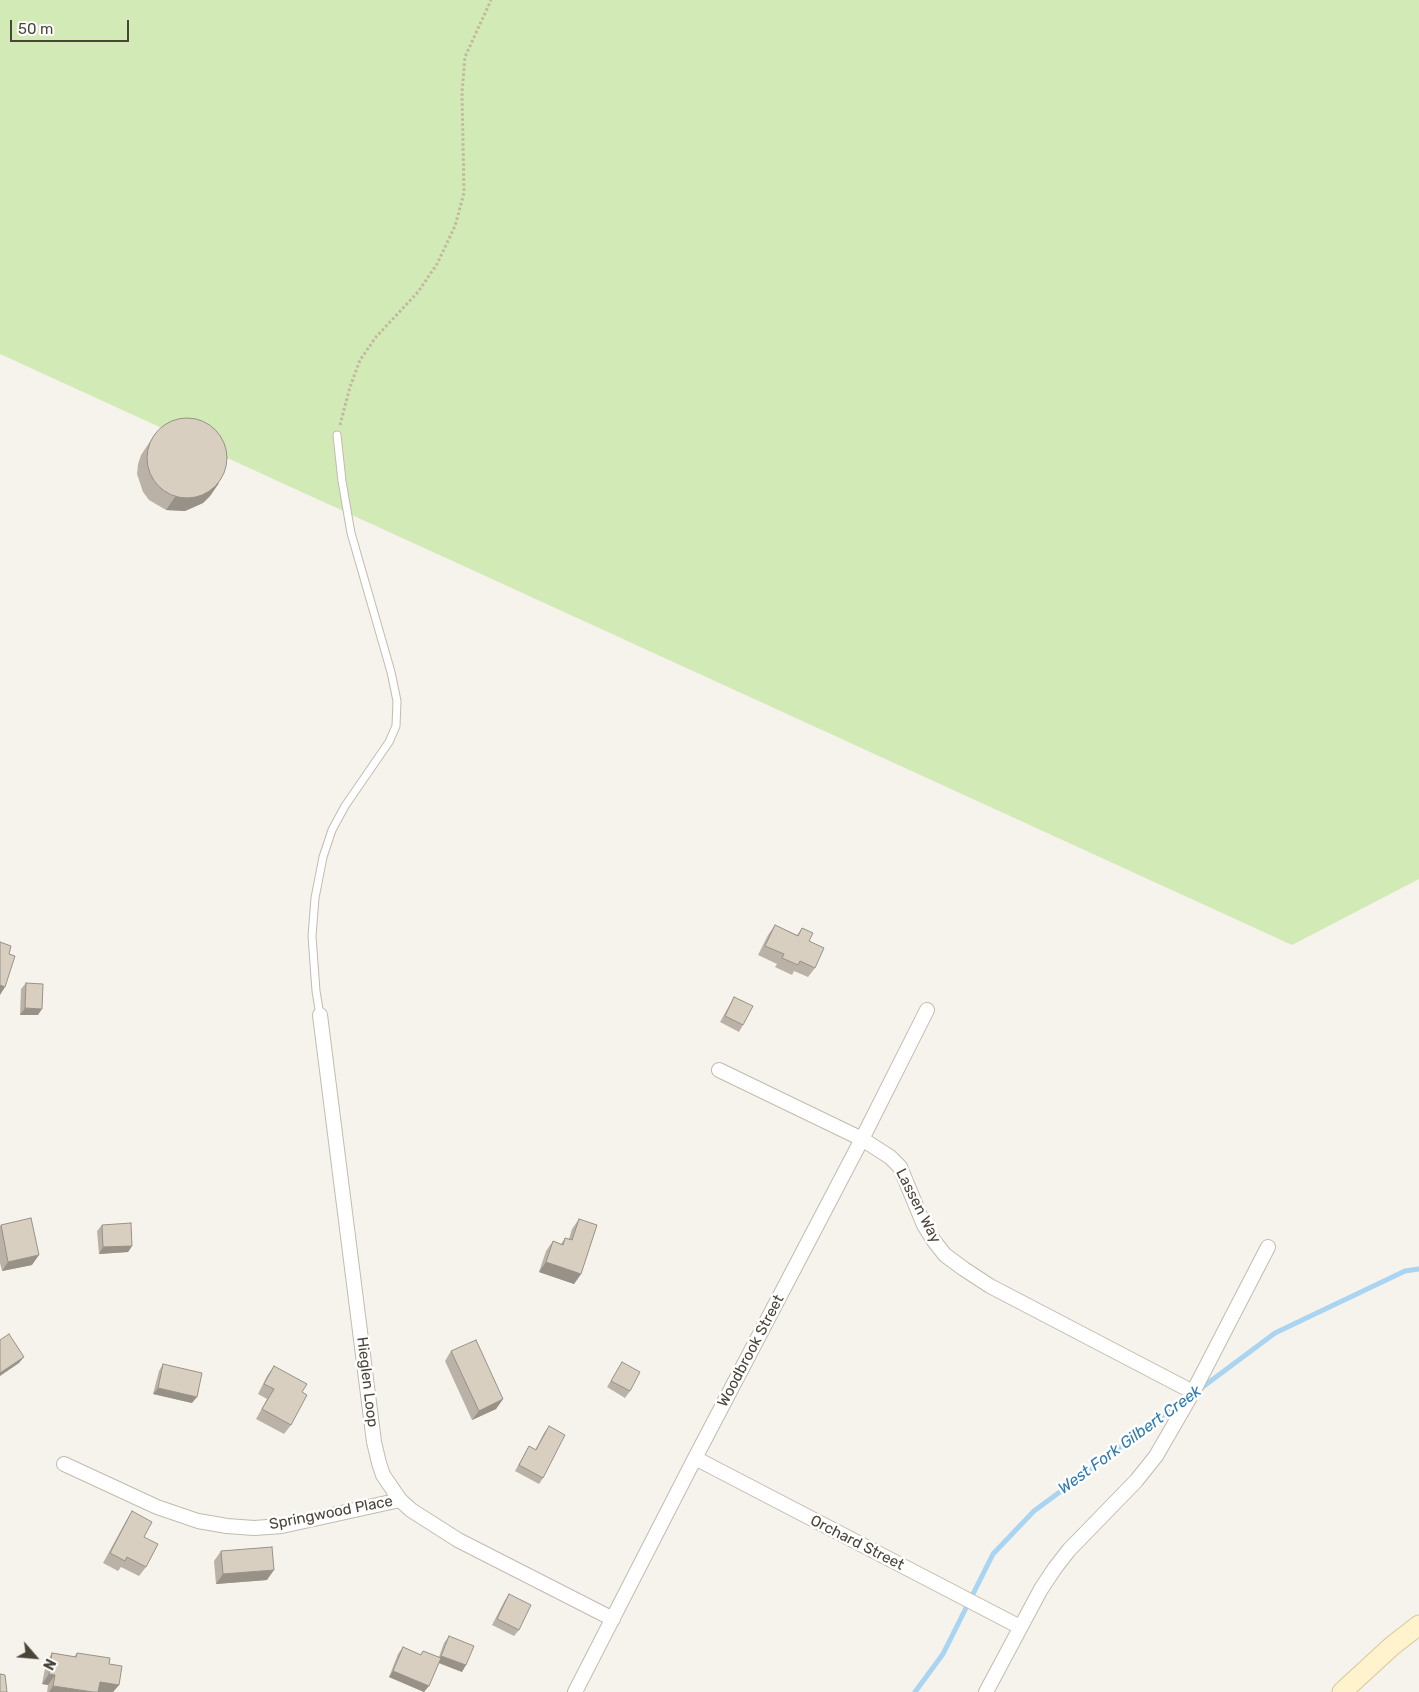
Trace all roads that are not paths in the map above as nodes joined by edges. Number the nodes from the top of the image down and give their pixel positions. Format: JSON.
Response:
{"nodes":[{"id":1,"x":337,"y":435,"type":"road end"},
{"id":2,"x":927,"y":1010,"type":"dead end"},
{"id":3,"x":320,"y":1015,"type":"joint"},
{"id":4,"x":719,"y":1070,"type":"dead end"},
{"id":5,"x":862,"y":1139,"type":"junction"},
{"id":6,"x":1268,"y":1247,"type":"dead end"},
{"id":7,"x":1192,"y":1392,"type":"junction"},
{"id":8,"x":695,"y":1458,"type":"junction"},
{"id":9,"x":64,"y":1464,"type":"dead end"},
{"id":10,"x":400,"y":1500,"type":"junction"},
{"id":11,"x":613,"y":1619,"type":"junction"},
{"id":12,"x":1419,"y":1625,"type":"edge"},
{"id":13,"x":1020,"y":1627,"type":"junction"},
{"id":14,"x":575,"y":1692,"type":"edge"},
{"id":15,"x":986,"y":1692,"type":"edge"},
{"id":16,"x":1342,"y":1692,"type":"edge"}],
"edges":[{"from":1,"to":3,"type":"lane"},
{"from":2,"to":5,"type":"street","name":"Woodbrook Street"},
{"from":3,"to":10,"type":"street","name":"Hieglen Loop"},
{"from":4,"to":5,"type":"street","name":"Lassen Way"},
{"from":5,"to":7,"type":"street","name":"Lassen Way"},
{"from":5,"to":8,"type":"street","name":"Woodbrook Street"},
{"from":6,"to":7,"type":"street"},
{"from":7,"to":13,"type":"street"},
{"from":8,"to":11,"type":"street","name":"Woodbrook Street"},
{"from":8,"to":13,"type":"street","name":"Orchard Street"},
{"from":9,"to":10,"type":"street","name":"Springwood Place"},
{"from":10,"to":11,"type":"street","name":"Hieglen Loop"},
{"from":11,"to":14,"type":"street","name":"Woodbrook Street"},
{"from":12,"to":16,"type":"main road"},
{"from":13,"to":15,"type":"street"}]}
